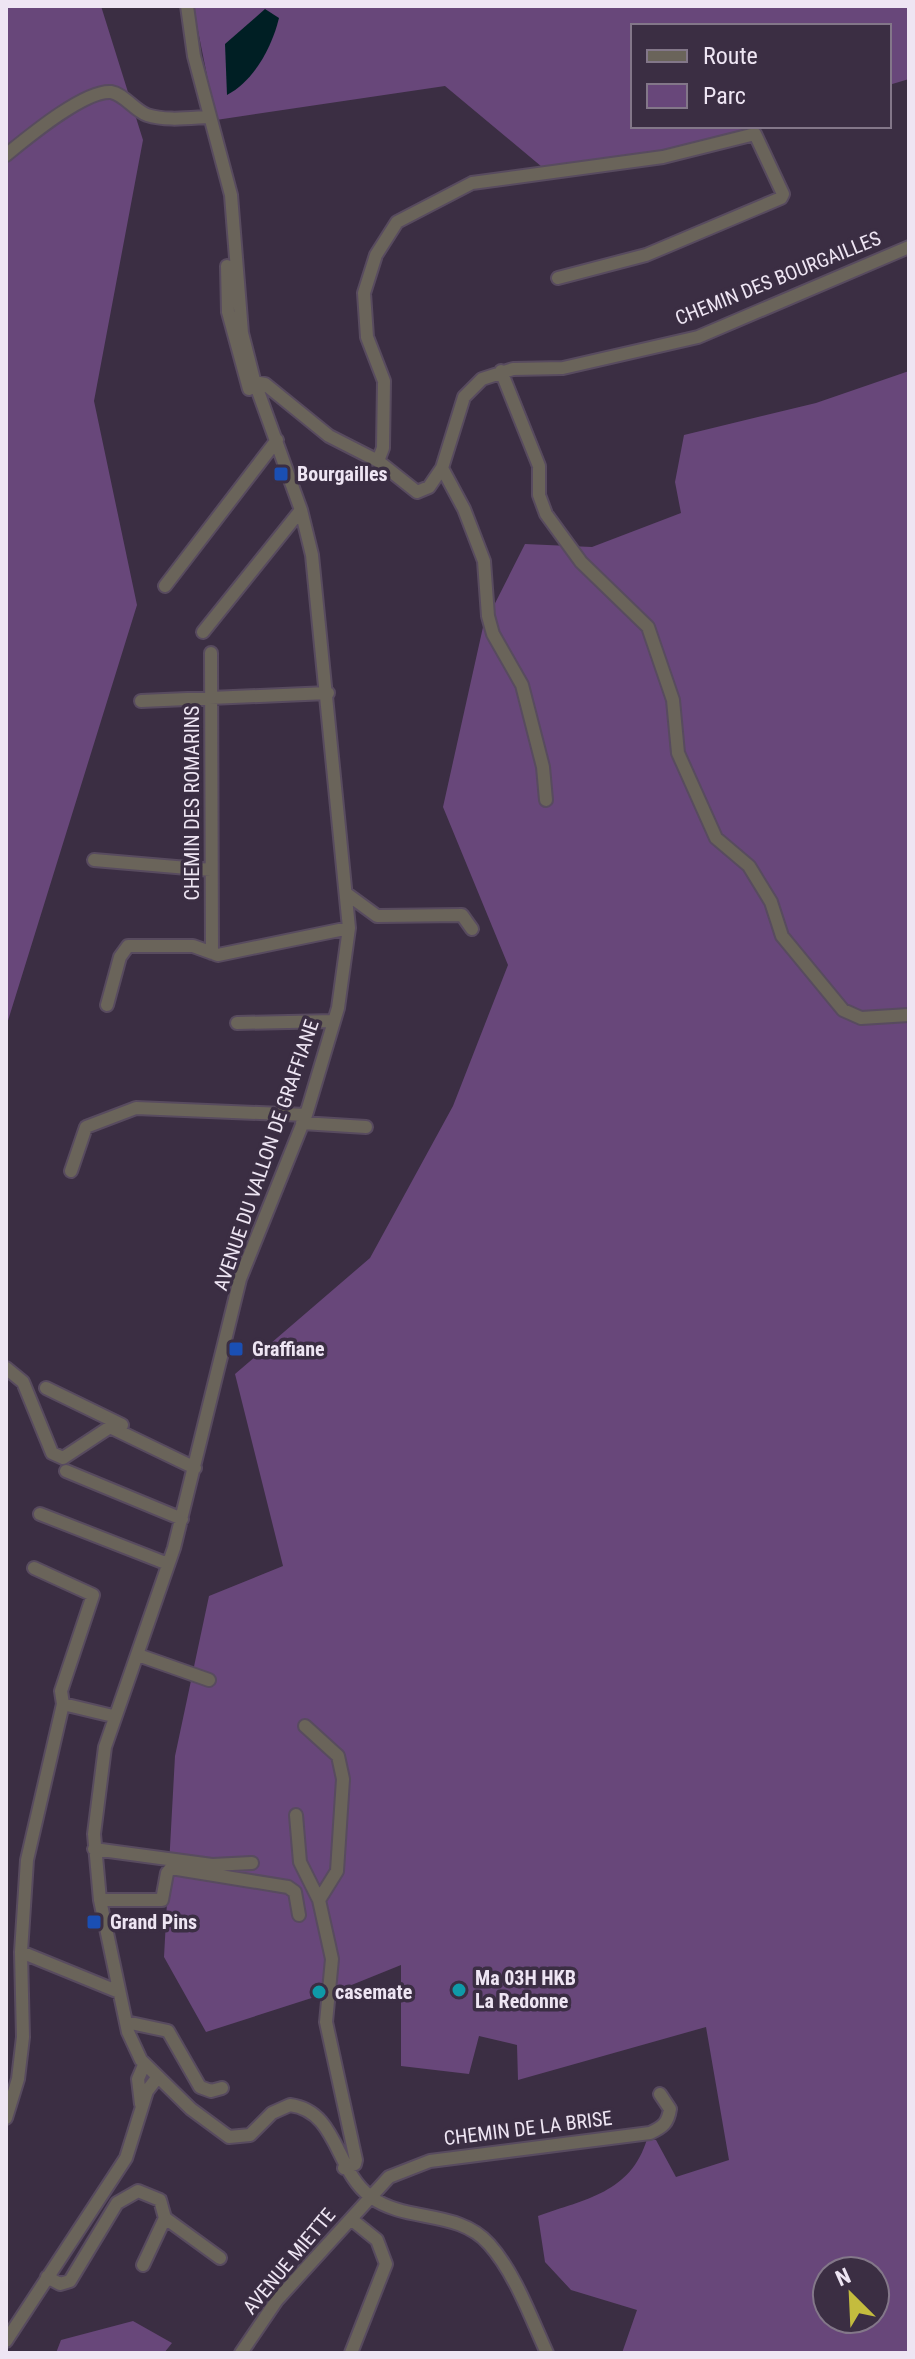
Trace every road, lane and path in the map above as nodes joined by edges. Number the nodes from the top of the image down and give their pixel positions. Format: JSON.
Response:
{"nodes":[{"id":1,"x":177,"y":6,"type":"edge"},
{"id":2,"x":187,"y":6,"type":"edge"},
{"id":3,"x":194,"y":56,"type":"junction"},
{"id":4,"x":208,"y":117,"type":"junction"},
{"id":5,"x":6,"y":155,"type":"edge"},
{"id":6,"x":909,"y":247,"type":"edge"},
{"id":7,"x":558,"y":278,"type":"dead end"},
{"id":8,"x":501,"y":371,"type":"junction"},
{"id":9,"x":250,"y":380,"type":"junction"},
{"id":10,"x":275,"y":441,"type":"junction"},
{"id":11,"x":378,"y":461,"type":"junction"},
{"id":12,"x":442,"y":468,"type":"junction"},
{"id":13,"x":301,"y":510,"type":"junction"},
{"id":14,"x":165,"y":586,"type":"dead end"},
{"id":15,"x":203,"y":632,"type":"dead end"},
{"id":16,"x":211,"y":653,"type":"dead end"},
{"id":17,"x":328,"y":693,"type":"junction"},
{"id":18,"x":214,"y":699,"type":"junction"},
{"id":19,"x":141,"y":701,"type":"dead end"},
{"id":20,"x":546,"y":800,"type":"dead end"},
{"id":21,"x":94,"y":860,"type":"dead end"},
{"id":22,"x":211,"y":870,"type":"junction"},
{"id":23,"x":347,"y":894,"type":"junction"},
{"id":24,"x":349,"y":928,"type":"junction"},
{"id":25,"x":472,"y":929,"type":"dead end"},
{"id":26,"x":212,"y":953,"type":"junction"},
{"id":27,"x":107,"y":1005,"type":"dead end"},
{"id":28,"x":909,"y":1015,"type":"edge"},
{"id":29,"x":334,"y":1021,"type":"junction"},
{"id":30,"x":237,"y":1023,"type":"dead end"},
{"id":31,"x":304,"y":1119,"type":"junction"},
{"id":32,"x":366,"y":1127,"type":"dead end"},
{"id":33,"x":71,"y":1171,"type":"dead end"},
{"id":34,"x":6,"y":1368,"type":"edge"},
{"id":35,"x":46,"y":1388,"type":"dead end"},
{"id":36,"x":196,"y":1464,"type":"junction"},
{"id":37,"x":66,"y":1471,"type":"dead end"},
{"id":38,"x":40,"y":1514,"type":"dead end"},
{"id":39,"x":182,"y":1519,"type":"junction"},
{"id":40,"x":168,"y":1564,"type":"junction"},
{"id":41,"x":34,"y":1568,"type":"dead end"},
{"id":42,"x":138,"y":1655,"type":"junction"},
{"id":43,"x":209,"y":1680,"type":"dead end"},
{"id":44,"x":63,"y":1704,"type":"junction"},
{"id":45,"x":113,"y":1716,"type":"junction"},
{"id":46,"x":305,"y":1726,"type":"dead end"},
{"id":47,"x":296,"y":1815,"type":"dead end"},
{"id":48,"x":94,"y":1849,"type":"junction"},
{"id":49,"x":252,"y":1863,"type":"dead end"},
{"id":50,"x":100,"y":1900,"type":"junction"},
{"id":51,"x":319,"y":1900,"type":"junction"},
{"id":52,"x":299,"y":1915,"type":"dead end"},
{"id":53,"x":21,"y":1952,"type":"junction"},
{"id":54,"x":119,"y":1992,"type":"junction"},
{"id":55,"x":126,"y":2022,"type":"junction"},
{"id":56,"x":144,"y":2065,"type":"junction"},
{"id":57,"x":157,"y":2078,"type":"junction"},
{"id":58,"x":222,"y":2088,"type":"dead end"},
{"id":59,"x":660,"y":2094,"type":"dead end"},
{"id":60,"x":142,"y":2111,"type":"junction"},
{"id":61,"x":6,"y":2118,"type":"edge"},
{"id":62,"x":344,"y":2168,"type":"junction"},
{"id":63,"x":371,"y":2198,"type":"junction"},
{"id":64,"x":165,"y":2218,"type":"junction"},
{"id":65,"x":351,"y":2219,"type":"junction"},
{"id":66,"x":220,"y":2258,"type":"dead end"},
{"id":67,"x":143,"y":2265,"type":"dead end"},
{"id":68,"x":47,"y":2277,"type":"junction"},
{"id":69,"x":6,"y":2341,"type":"edge"},
{"id":70,"x":241,"y":2353,"type":"edge"},
{"id":71,"x":351,"y":2353,"type":"edge"},
{"id":72,"x":547,"y":2353,"type":"edge"}],
"edges":[{"from":1,"to":3,"type":"street"},
{"from":2,"to":3,"type":"street"},
{"from":3,"to":4,"type":"street","name":"AVENUE DU VALLON DE GRAFFIANE"},
{"from":4,"to":5,"type":"street"},
{"from":4,"to":9,"type":"street","name":"AVENUE DU VALLON DE GRAFFIANE"},
{"from":6,"to":8,"type":"street","name":"CHEMIN DES BOURGAILLES"},
{"from":7,"to":11,"type":"street"},
{"from":8,"to":12,"type":"street"},
{"from":8,"to":28,"type":"street"},
{"from":9,"to":10,"type":"street","name":"AVENUE DU VALLON DE GRAFFIANE"},
{"from":9,"to":11,"type":"street"},
{"from":10,"to":13,"type":"street","name":"AVENUE DU VALLON DE GRAFFIANE"},
{"from":10,"to":14,"type":"street"},
{"from":11,"to":12,"type":"street"},
{"from":12,"to":20,"type":"street"},
{"from":13,"to":15,"type":"street"},
{"from":13,"to":17,"type":"street","name":"AVENUE DU VALLON DE GRAFFIANE"},
{"from":16,"to":18,"type":"street","name":"CHEMIN DES ROMARINS"},
{"from":17,"to":18,"type":"street"},
{"from":17,"to":23,"type":"street","name":"AVENUE DU VALLON DE GRAFFIANE"},
{"from":18,"to":19,"type":"street"},
{"from":18,"to":22,"type":"street","name":"CHEMIN DES ROMARINS"},
{"from":21,"to":22,"type":"street"},
{"from":22,"to":26,"type":"street","name":"CHEMIN DES ROMARINS"},
{"from":23,"to":24,"type":"street","name":"AVENUE DU VALLON DE GRAFFIANE"},
{"from":23,"to":25,"type":"street"},
{"from":24,"to":26,"type":"street"},
{"from":24,"to":29,"type":"street","name":"AVENUE DU VALLON DE GRAFFIANE"},
{"from":26,"to":27,"type":"street"},
{"from":29,"to":30,"type":"street"},
{"from":29,"to":31,"type":"street","name":"AVENUE DU VALLON DE GRAFFIANE"},
{"from":31,"to":32,"type":"street"},
{"from":31,"to":33,"type":"street"},
{"from":31,"to":36,"type":"street","name":"AVENUE DU VALLON DE GRAFFIANE"},
{"from":34,"to":36,"type":"street"},
{"from":35,"to":36,"type":"street"},
{"from":36,"to":39,"type":"street","name":"AVENUE DU VALLON DE GRAFFIANE"},
{"from":37,"to":39,"type":"street"},
{"from":38,"to":40,"type":"street"},
{"from":39,"to":40,"type":"street","name":"AVENUE DU VALLON DE GRAFFIANE"},
{"from":40,"to":42,"type":"street","name":"AVENUE DU VALLON DE GRAFFIANE"},
{"from":41,"to":44,"type":"street"},
{"from":42,"to":43,"type":"street"},
{"from":42,"to":45,"type":"street","name":"AVENUE DU VALLON DE GRAFFIANE"},
{"from":44,"to":45,"type":"street"},
{"from":44,"to":53,"type":"street"},
{"from":45,"to":48,"type":"street","name":"AVENUE DU VALLON DE GRAFFIANE"},
{"from":46,"to":51,"type":"street"},
{"from":47,"to":51,"type":"street"},
{"from":48,"to":49,"type":"street"},
{"from":48,"to":50,"type":"street","name":"AVENUE DU VALLON DE GRAFFIANE"},
{"from":50,"to":52,"type":"street"},
{"from":50,"to":54,"type":"street","name":"AVENUE DU VALLON DE GRAFFIANE"},
{"from":51,"to":62,"type":"street"},
{"from":53,"to":54,"type":"street"},
{"from":53,"to":61,"type":"street"},
{"from":54,"to":55,"type":"street","name":"AVENUE DU VALLON DE GRAFFIANE"},
{"from":55,"to":56,"type":"street","name":"AVENUE DU VALLON DE GRAFFIANE"},
{"from":55,"to":58,"type":"street"},
{"from":56,"to":57,"type":"street","name":"AVENUE DU VALLON DE GRAFFIANE"},
{"from":56,"to":60,"type":"street"},
{"from":57,"to":60,"type":"street"},
{"from":57,"to":62,"type":"street","name":"AVENUE DU VALLON DE GRAFFIANE"},
{"from":59,"to":63,"type":"street","name":"CHEMIN DE LA BRISE"},
{"from":60,"to":68,"type":"street"},
{"from":62,"to":63,"type":"street","name":"AVENUE DU VALLON DE GRAFFIANE"},
{"from":63,"to":65,"type":"street","name":"AVENUE MIETTE"},
{"from":63,"to":72,"type":"street"},
{"from":64,"to":66,"type":"street"},
{"from":64,"to":67,"type":"street"},
{"from":64,"to":68,"type":"street"},
{"from":65,"to":70,"type":"street","name":"AVENUE MIETTE"},
{"from":65,"to":71,"type":"street"},
{"from":68,"to":69,"type":"street"}]}
